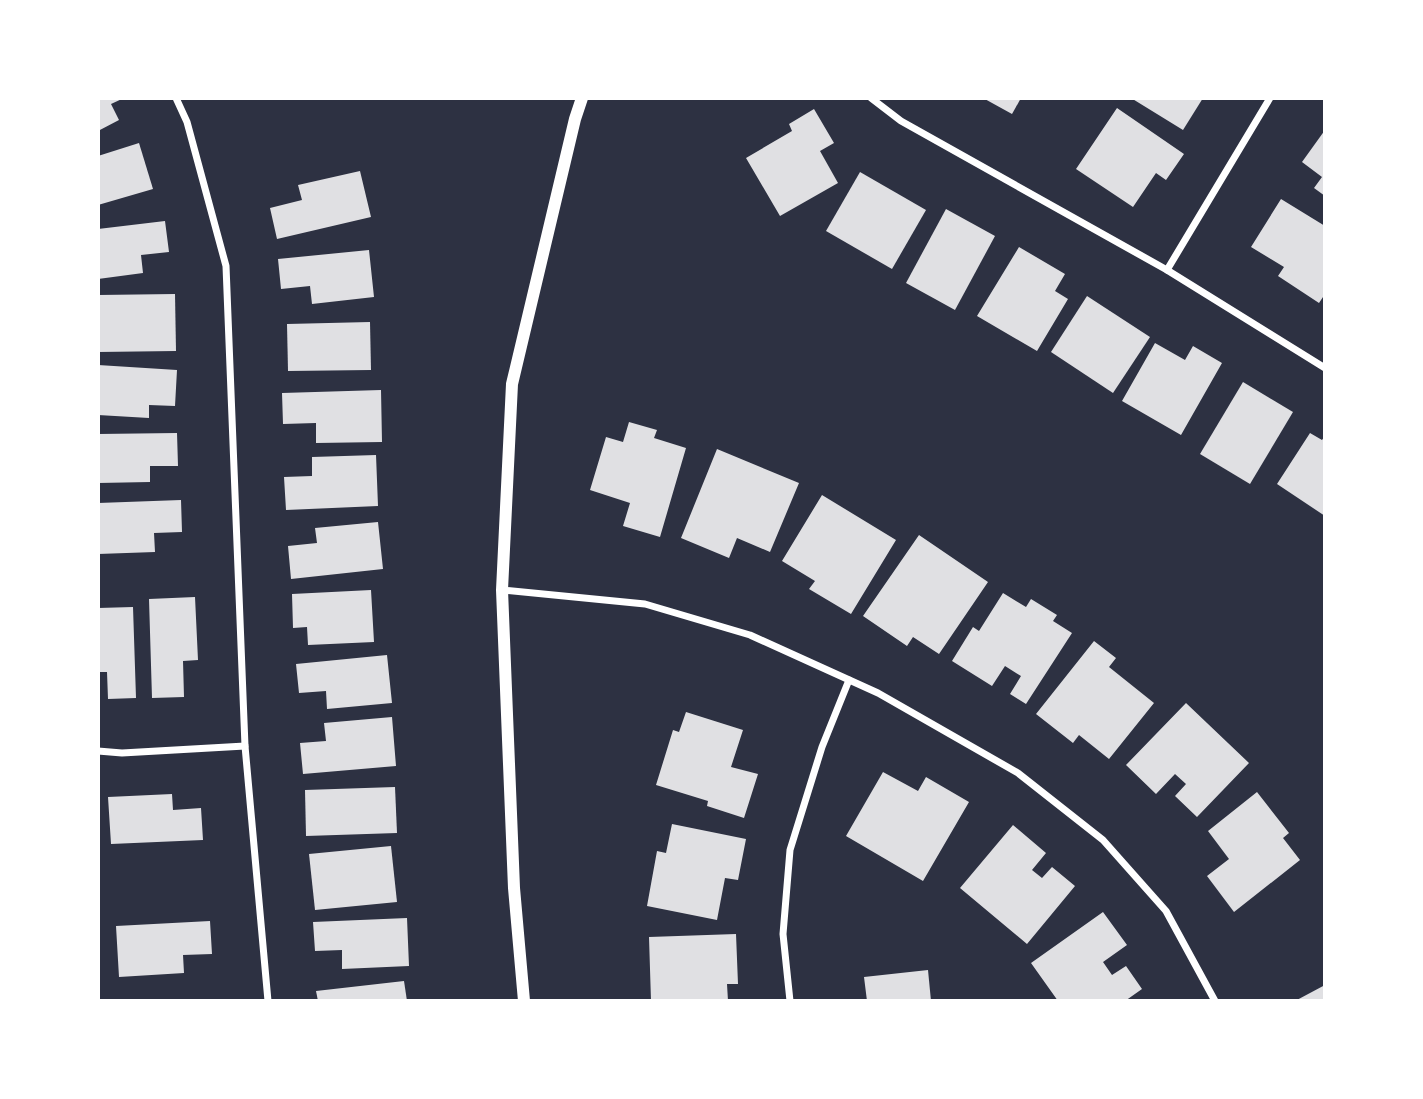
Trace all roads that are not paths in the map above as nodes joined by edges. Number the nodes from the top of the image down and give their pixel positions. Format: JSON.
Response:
{"nodes":[{"id":1,"x":176,"y":98,"type":"edge"},
{"id":2,"x":582,"y":98,"type":"edge"},
{"id":3,"x":870,"y":98,"type":"edge"},
{"id":4,"x":1270,"y":98,"type":"edge"},
{"id":5,"x":1167,"y":270,"type":"junction"},
{"id":6,"x":1325,"y":368,"type":"edge"},
{"id":7,"x":502,"y":590,"type":"junction"},
{"id":8,"x":849,"y":680,"type":"junction"},
{"id":9,"x":245,"y":746,"type":"junction"},
{"id":10,"x":98,"y":751,"type":"edge"},
{"id":11,"x":268,"y":1001,"type":"edge"},
{"id":12,"x":524,"y":1001,"type":"edge"},
{"id":13,"x":790,"y":1001,"type":"edge"},
{"id":14,"x":1215,"y":1001,"type":"edge"}],
"edges":[{"from":1,"to":9,"type":"street"},
{"from":2,"to":7,"type":"street"},
{"from":3,"to":5,"type":"street"},
{"from":4,"to":5,"type":"street"},
{"from":5,"to":6,"type":"street"},
{"from":7,"to":8,"type":"street"},
{"from":7,"to":12,"type":"street"},
{"from":8,"to":13,"type":"street"},
{"from":8,"to":14,"type":"street"},
{"from":9,"to":10,"type":"street"},
{"from":9,"to":11,"type":"street"}]}
